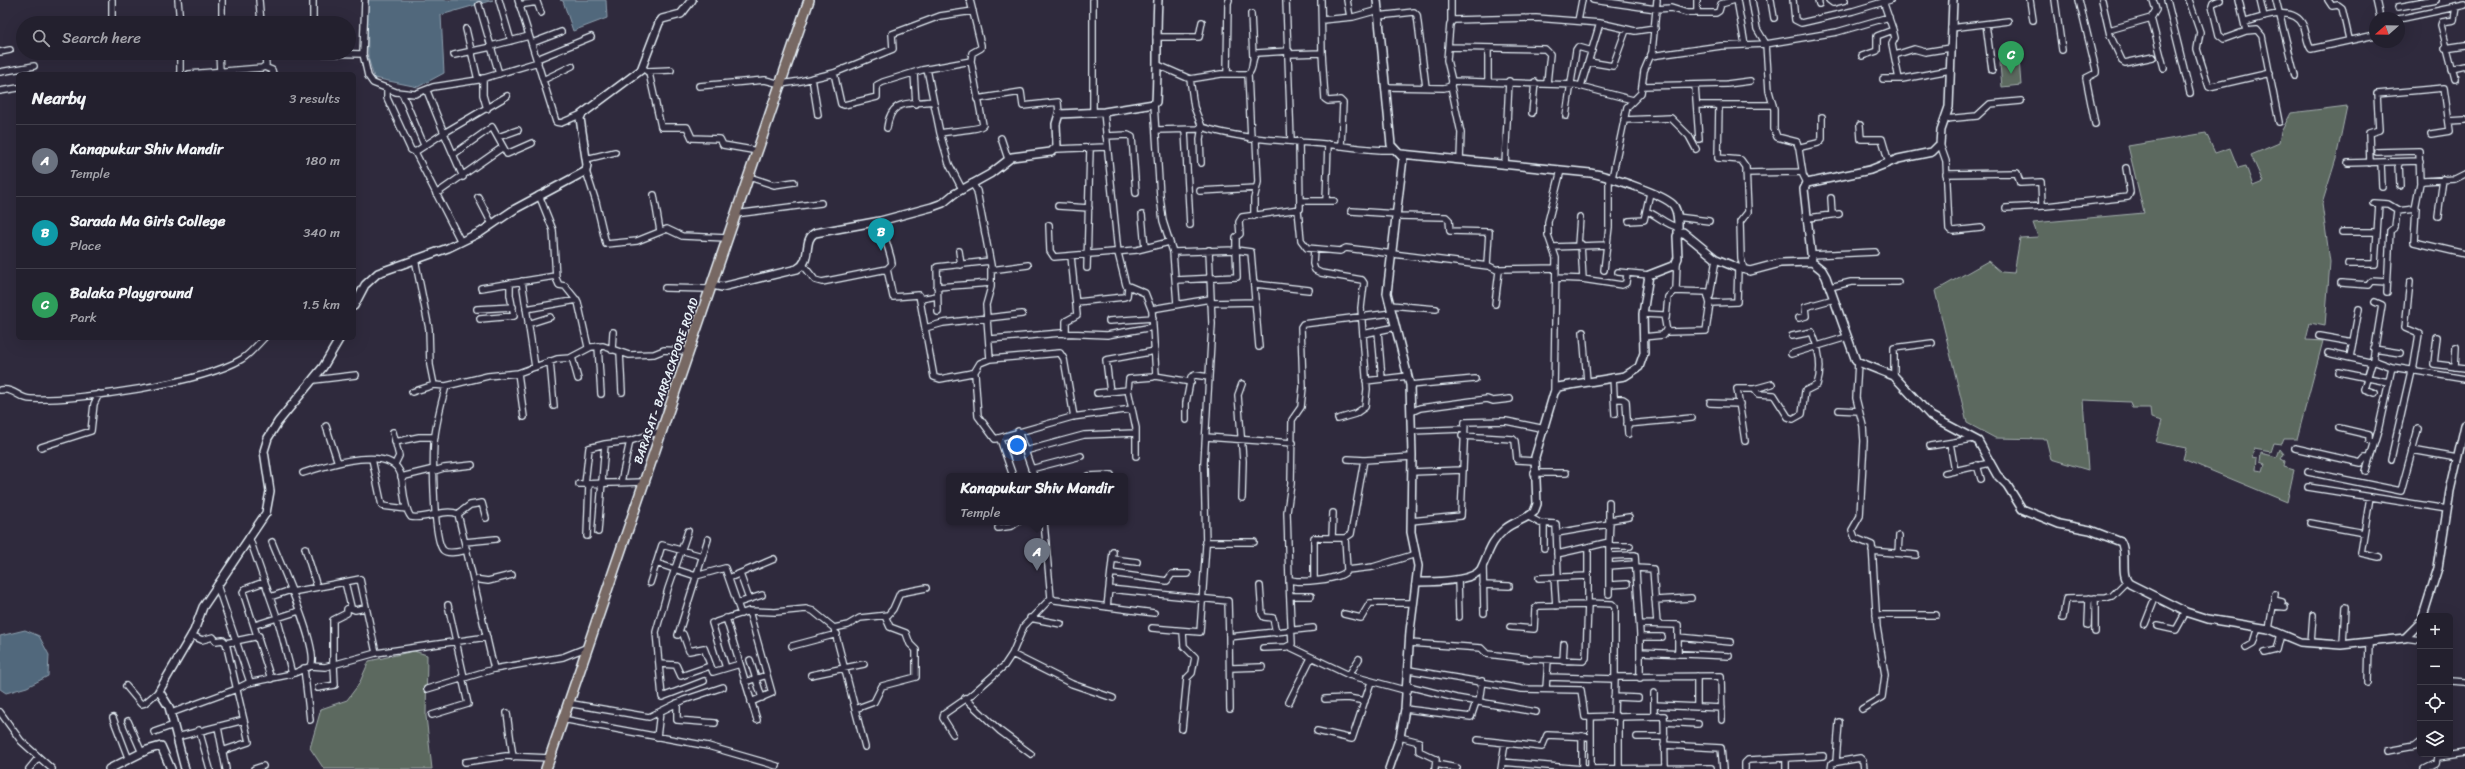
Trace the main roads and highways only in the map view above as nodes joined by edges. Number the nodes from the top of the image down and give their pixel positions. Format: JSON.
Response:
{"nodes":[{"id":1,"x":809,"y":0,"type":"edge"},
{"id":2,"x":546,"y":769,"type":"edge"}],
"edges":[{"from":1,"to":2,"type":"main road","name":"BARASAT- BARRACKPORE ROAD"}]}
